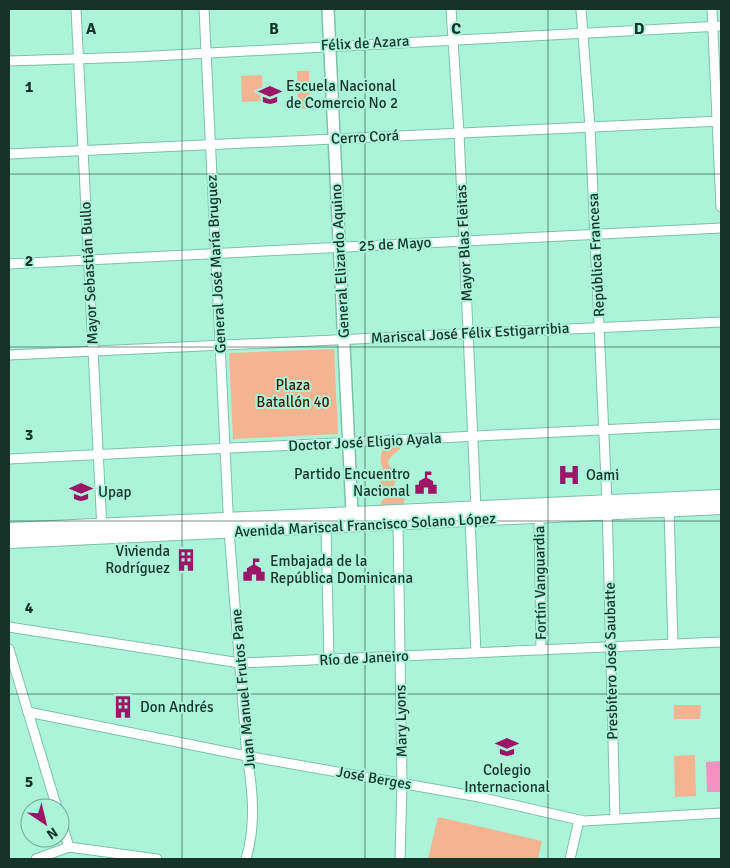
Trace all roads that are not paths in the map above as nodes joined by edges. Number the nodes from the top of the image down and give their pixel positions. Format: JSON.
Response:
{"nodes":[{"id":1,"x":76,"y":9,"type":"edge"},
{"id":2,"x":204,"y":9,"type":"edge"},
{"id":3,"x":328,"y":9,"type":"edge"},
{"id":4,"x":451,"y":9,"type":"edge"},
{"id":5,"x":581,"y":9,"type":"edge"},
{"id":6,"x":712,"y":9,"type":"edge"},
{"id":7,"x":717,"y":26,"type":"edge"},
{"id":8,"x":582,"y":33,"type":"junction"},
{"id":9,"x":452,"y":39,"type":"junction"},
{"id":10,"x":330,"y":45,"type":"junction"},
{"id":11,"x":206,"y":51,"type":"junction"},
{"id":12,"x":78,"y":58,"type":"junction"},
{"id":13,"x":9,"y":61,"type":"edge"},
{"id":14,"x":719,"y":121,"type":"edge"},
{"id":15,"x":590,"y":127,"type":"junction"},
{"id":16,"x":459,"y":133,"type":"junction"},
{"id":17,"x":334,"y":139,"type":"junction"},
{"id":18,"x":210,"y":145,"type":"junction"},
{"id":19,"x":83,"y":151,"type":"junction"},
{"id":20,"x":9,"y":154,"type":"edge"},
{"id":21,"x":721,"y":207,"type":"edge"},
{"id":22,"x":721,"y":228,"type":"edge"},
{"id":23,"x":595,"y":234,"type":"junction"},
{"id":24,"x":464,"y":241,"type":"junction"},
{"id":25,"x":340,"y":247,"type":"junction"},
{"id":26,"x":216,"y":253,"type":"junction"},
{"id":27,"x":88,"y":260,"type":"junction"},
{"id":28,"x":9,"y":264,"type":"edge"},
{"id":29,"x":721,"y":322,"type":"edge"},
{"id":30,"x":599,"y":327,"type":"junction"},
{"id":31,"x":468,"y":333,"type":"junction"},
{"id":32,"x":344,"y":338,"type":"junction"},
{"id":33,"x":220,"y":345,"type":"junction"},
{"id":34,"x":93,"y":351,"type":"junction"},
{"id":35,"x":9,"y":355,"type":"edge"},
{"id":36,"x":721,"y":424,"type":"edge"},
{"id":37,"x":604,"y":430,"type":"junction"},
{"id":38,"x":472,"y":436,"type":"junction"},
{"id":39,"x":349,"y":444,"type":"junction"},
{"id":40,"x":225,"y":449,"type":"junction"},
{"id":41,"x":98,"y":455,"type":"junction"},
{"id":42,"x":9,"y":459,"type":"edge"},
{"id":43,"x":721,"y":497,"type":"edge"},
{"id":44,"x":721,"y":502,"type":"edge"},
{"id":45,"x":607,"y":507,"type":"junction"},
{"id":46,"x":721,"y":507,"type":"edge"},
{"id":47,"x":670,"y":510,"type":"junction"},
{"id":48,"x":636,"y":511,"type":"junction"},
{"id":49,"x":352,"y":513,"type":"junction"},
{"id":50,"x":473,"y":514,"type":"junction"},
{"id":51,"x":538,"y":516,"type":"junction"},
{"id":52,"x":398,"y":524,"type":"junction"},
{"id":53,"x":228,"y":525,"type":"junction"},
{"id":54,"x":326,"y":527,"type":"junction"},
{"id":55,"x":9,"y":530,"type":"edge"},
{"id":56,"x":102,"y":531,"type":"junction"},
{"id":57,"x":9,"y":541,"type":"edge"},
{"id":58,"x":9,"y":627,"type":"edge"},
{"id":59,"x":721,"y":642,"type":"edge"},
{"id":60,"x":673,"y":644,"type":"junction"},
{"id":61,"x":611,"y":647,"type":"junction"},
{"id":62,"x":9,"y":650,"type":"edge"},
{"id":63,"x":541,"y":650,"type":"junction"},
{"id":64,"x":476,"y":653,"type":"junction"},
{"id":65,"x":400,"y":656,"type":"junction"},
{"id":66,"x":329,"y":660,"type":"junction"},
{"id":67,"x":240,"y":663,"type":"junction"},
{"id":68,"x":28,"y":712,"type":"junction"},
{"id":69,"x":247,"y":756,"type":"junction"},
{"id":70,"x":402,"y":783,"type":"junction"},
{"id":71,"x":54,"y":798,"type":"edge"},
{"id":72,"x":721,"y":813,"type":"edge"},
{"id":73,"x":615,"y":819,"type":"junction"},
{"id":74,"x":579,"y":820,"type":"junction"},
{"id":75,"x":70,"y":847,"type":"edge"},
{"id":76,"x":66,"y":848,"type":"edge"},
{"id":77,"x":36,"y":859,"type":"edge"},
{"id":78,"x":157,"y":859,"type":"edge"},
{"id":79,"x":246,"y":859,"type":"edge"},
{"id":80,"x":400,"y":859,"type":"edge"},
{"id":81,"x":570,"y":859,"type":"edge"}],
"edges":[{"from":1,"to":12,"type":"street","name":"Mayor Sebastián Bullo"},
{"from":2,"to":11,"type":"street","name":"General José María Bruguez"},
{"from":3,"to":10,"type":"main road","name":"General Elizardo Aquino"},
{"from":4,"to":9,"type":"street","name":"Mayor Blas Fleitas"},
{"from":5,"to":8,"type":"street","name":"República Francesa"},
{"from":6,"to":7,"type":"street"},
{"from":7,"to":8,"type":"street","name":"Félix de Azara"},
{"from":7,"to":14,"type":"street"},
{"from":8,"to":9,"type":"street","name":"Félix de Azara"},
{"from":8,"to":15,"type":"street","name":"República Francesa"},
{"from":9,"to":10,"type":"street","name":"Félix de Azara"},
{"from":9,"to":16,"type":"street","name":"Mayor Blas Fleitas"},
{"from":10,"to":11,"type":"street","name":"Félix de Azara"},
{"from":10,"to":17,"type":"main road","name":"General Elizardo Aquino"},
{"from":11,"to":12,"type":"street","name":"Félix de Azara"},
{"from":11,"to":18,"type":"street","name":"General José María Bruguez"},
{"from":12,"to":13,"type":"street","name":"Félix de Azara"},
{"from":12,"to":19,"type":"street","name":"Mayor Sebastián Bullo"},
{"from":14,"to":15,"type":"street","name":"Cerro Corá"},
{"from":14,"to":21,"type":"street"},
{"from":15,"to":16,"type":"street","name":"Cerro Corá"},
{"from":15,"to":23,"type":"street","name":"República Francesa"},
{"from":16,"to":17,"type":"street","name":"Cerro Corá"},
{"from":16,"to":24,"type":"street","name":"Mayor Blas Fleitas"},
{"from":17,"to":18,"type":"street","name":"Cerro Corá"},
{"from":17,"to":25,"type":"main road","name":"General Elizardo Aquino"},
{"from":18,"to":19,"type":"street","name":"Cerro Corá"},
{"from":18,"to":26,"type":"street","name":"General José María Bruguez"},
{"from":19,"to":20,"type":"street","name":"Cerro Corá"},
{"from":19,"to":27,"type":"street","name":"Mayor Sebastián Bullo"},
{"from":22,"to":23,"type":"street","name":"25 de Mayo"},
{"from":23,"to":24,"type":"street","name":"25 de Mayo"},
{"from":23,"to":30,"type":"street","name":"República Francesa"},
{"from":24,"to":25,"type":"street","name":"25 de Mayo"},
{"from":24,"to":31,"type":"street","name":"Mayor Blas Fleitas"},
{"from":25,"to":26,"type":"street","name":"25 de Mayo"},
{"from":25,"to":32,"type":"main road","name":"General Elizardo Aquino"},
{"from":26,"to":27,"type":"street","name":"25 de Mayo"},
{"from":26,"to":33,"type":"street","name":"General José María Bruguez"},
{"from":27,"to":28,"type":"street","name":"25 de Mayo"},
{"from":27,"to":34,"type":"street","name":"Mayor Sebastián Bullo"},
{"from":29,"to":30,"type":"street","name":"Mariscal José Félix Estigarribia"},
{"from":30,"to":31,"type":"street","name":"Mariscal José Félix Estigarribia"},
{"from":30,"to":37,"type":"street","name":"República Francesa"},
{"from":31,"to":32,"type":"street","name":"Mariscal José Félix Estigarribia"},
{"from":31,"to":38,"type":"street","name":"Mayor Blas Fleitas"},
{"from":32,"to":33,"type":"street","name":"Mariscal José Félix Estigarribia"},
{"from":32,"to":39,"type":"main road","name":"General Elizardo Aquino"},
{"from":33,"to":34,"type":"street","name":"Mariscal José Félix Estigarribia"},
{"from":33,"to":40,"type":"street","name":"General José María Bruguez"},
{"from":34,"to":35,"type":"street","name":"Mariscal José Félix Estigarribia"},
{"from":34,"to":41,"type":"street","name":"Mayor Sebastián Bullo"},
{"from":36,"to":37,"type":"street","name":"Doctor José Eligio Ayala"},
{"from":37,"to":38,"type":"street","name":"Doctor José Eligio Ayala"},
{"from":37,"to":45,"type":"street","name":"República Francesa"},
{"from":38,"to":39,"type":"street","name":"Doctor José Eligio Ayala"},
{"from":38,"to":50,"type":"street","name":"Mayor Blas Fleitas"},
{"from":39,"to":40,"type":"street","name":"Doctor José Eligio Ayala"},
{"from":39,"to":49,"type":"main road","name":"General Elizardo Aquino"},
{"from":40,"to":41,"type":"street","name":"Doctor José Eligio Ayala"},
{"from":40,"to":53,"type":"street","name":"General José María Bruguez"},
{"from":41,"to":42,"type":"street","name":"Doctor José Eligio Ayala"},
{"from":41,"to":56,"type":"street","name":"Mayor Sebastián Bullo"},
{"from":43,"to":45,"type":"highway","name":"Avenida Mariscal Francisco Solano López"},
{"from":44,"to":48,"type":"highway"},
{"from":45,"to":48,"type":"highway","name":"Avenida Mariscal Francisco Solano López"},
{"from":45,"to":50,"type":"highway","name":"Avenida Mariscal Francisco Solano López"},
{"from":45,"to":51,"type":"highway","name":"Avenida Mariscal Francisco Solano López"},
{"from":45,"to":61,"type":"street","name":"Presbítero José Saubatte"},
{"from":46,"to":47,"type":"highway","name":"Avenida Mariscal Francisco Solano López"},
{"from":47,"to":48,"type":"highway","name":"Avenida Mariscal Francisco Solano López"},
{"from":47,"to":60,"type":"street"},
{"from":49,"to":50,"type":"highway","name":"Avenida Mariscal Francisco Solano López"},
{"from":49,"to":53,"type":"highway","name":"Avenida Mariscal Francisco Solano López"},
{"from":50,"to":51,"type":"highway","name":"Avenida Mariscal Francisco Solano López"},
{"from":50,"to":52,"type":"highway","name":"Avenida Mariscal Francisco Solano López"},
{"from":50,"to":64,"type":"street","name":"Mayor Blas Fleitas"},
{"from":51,"to":63,"type":"street","name":"Fortín Vanguardia"},
{"from":52,"to":54,"type":"highway","name":"Avenida Mariscal Francisco Solano López"},
{"from":52,"to":65,"type":"street","name":"Mary Lyons"},
{"from":53,"to":54,"type":"highway","name":"Avenida Mariscal Francisco Solano López"},
{"from":53,"to":56,"type":"highway","name":"Avenida Mariscal Francisco Solano López"},
{"from":53,"to":56,"type":"highway","name":"Avenida Mariscal Francisco Solano López"},
{"from":53,"to":67,"type":"street","name":"Juan Manuel Frutos Pane"},
{"from":54,"to":66,"type":"street"},
{"from":55,"to":56,"type":"highway","name":"Avenida Mariscal Francisco Solano López"},
{"from":56,"to":57,"type":"highway","name":"Avenida Mariscal Francisco Solano López"},
{"from":58,"to":67,"type":"street","name":"Río de Janeiro"},
{"from":59,"to":60,"type":"street","name":"Río de Janeiro"},
{"from":60,"to":61,"type":"street","name":"Río de Janeiro"},
{"from":61,"to":63,"type":"street","name":"Río de Janeiro"},
{"from":61,"to":73,"type":"street","name":"Presbítero José Saubatte"},
{"from":62,"to":68,"type":"street"},
{"from":63,"to":64,"type":"street","name":"Río de Janeiro"},
{"from":64,"to":65,"type":"street","name":"Río de Janeiro"},
{"from":65,"to":66,"type":"street","name":"Río de Janeiro"},
{"from":65,"to":70,"type":"street","name":"Mary Lyons"},
{"from":66,"to":67,"type":"street","name":"Río de Janeiro"},
{"from":67,"to":69,"type":"street","name":"Juan Manuel Frutos Pane"},
{"from":68,"to":69,"type":"street","name":"José Berges"},
{"from":68,"to":71,"type":"street"},
{"from":69,"to":70,"type":"street","name":"José Berges"},
{"from":69,"to":79,"type":"street","name":"Juan Manuel Frutos Pane"},
{"from":70,"to":74,"type":"street","name":"José Berges"},
{"from":70,"to":80,"type":"street","name":"Mary Lyons"},
{"from":72,"to":73,"type":"street","name":"José Berges"},
{"from":73,"to":74,"type":"street","name":"José Berges"},
{"from":74,"to":81,"type":"street"},
{"from":75,"to":78,"type":"street"},
{"from":76,"to":77,"type":"street"}]}
